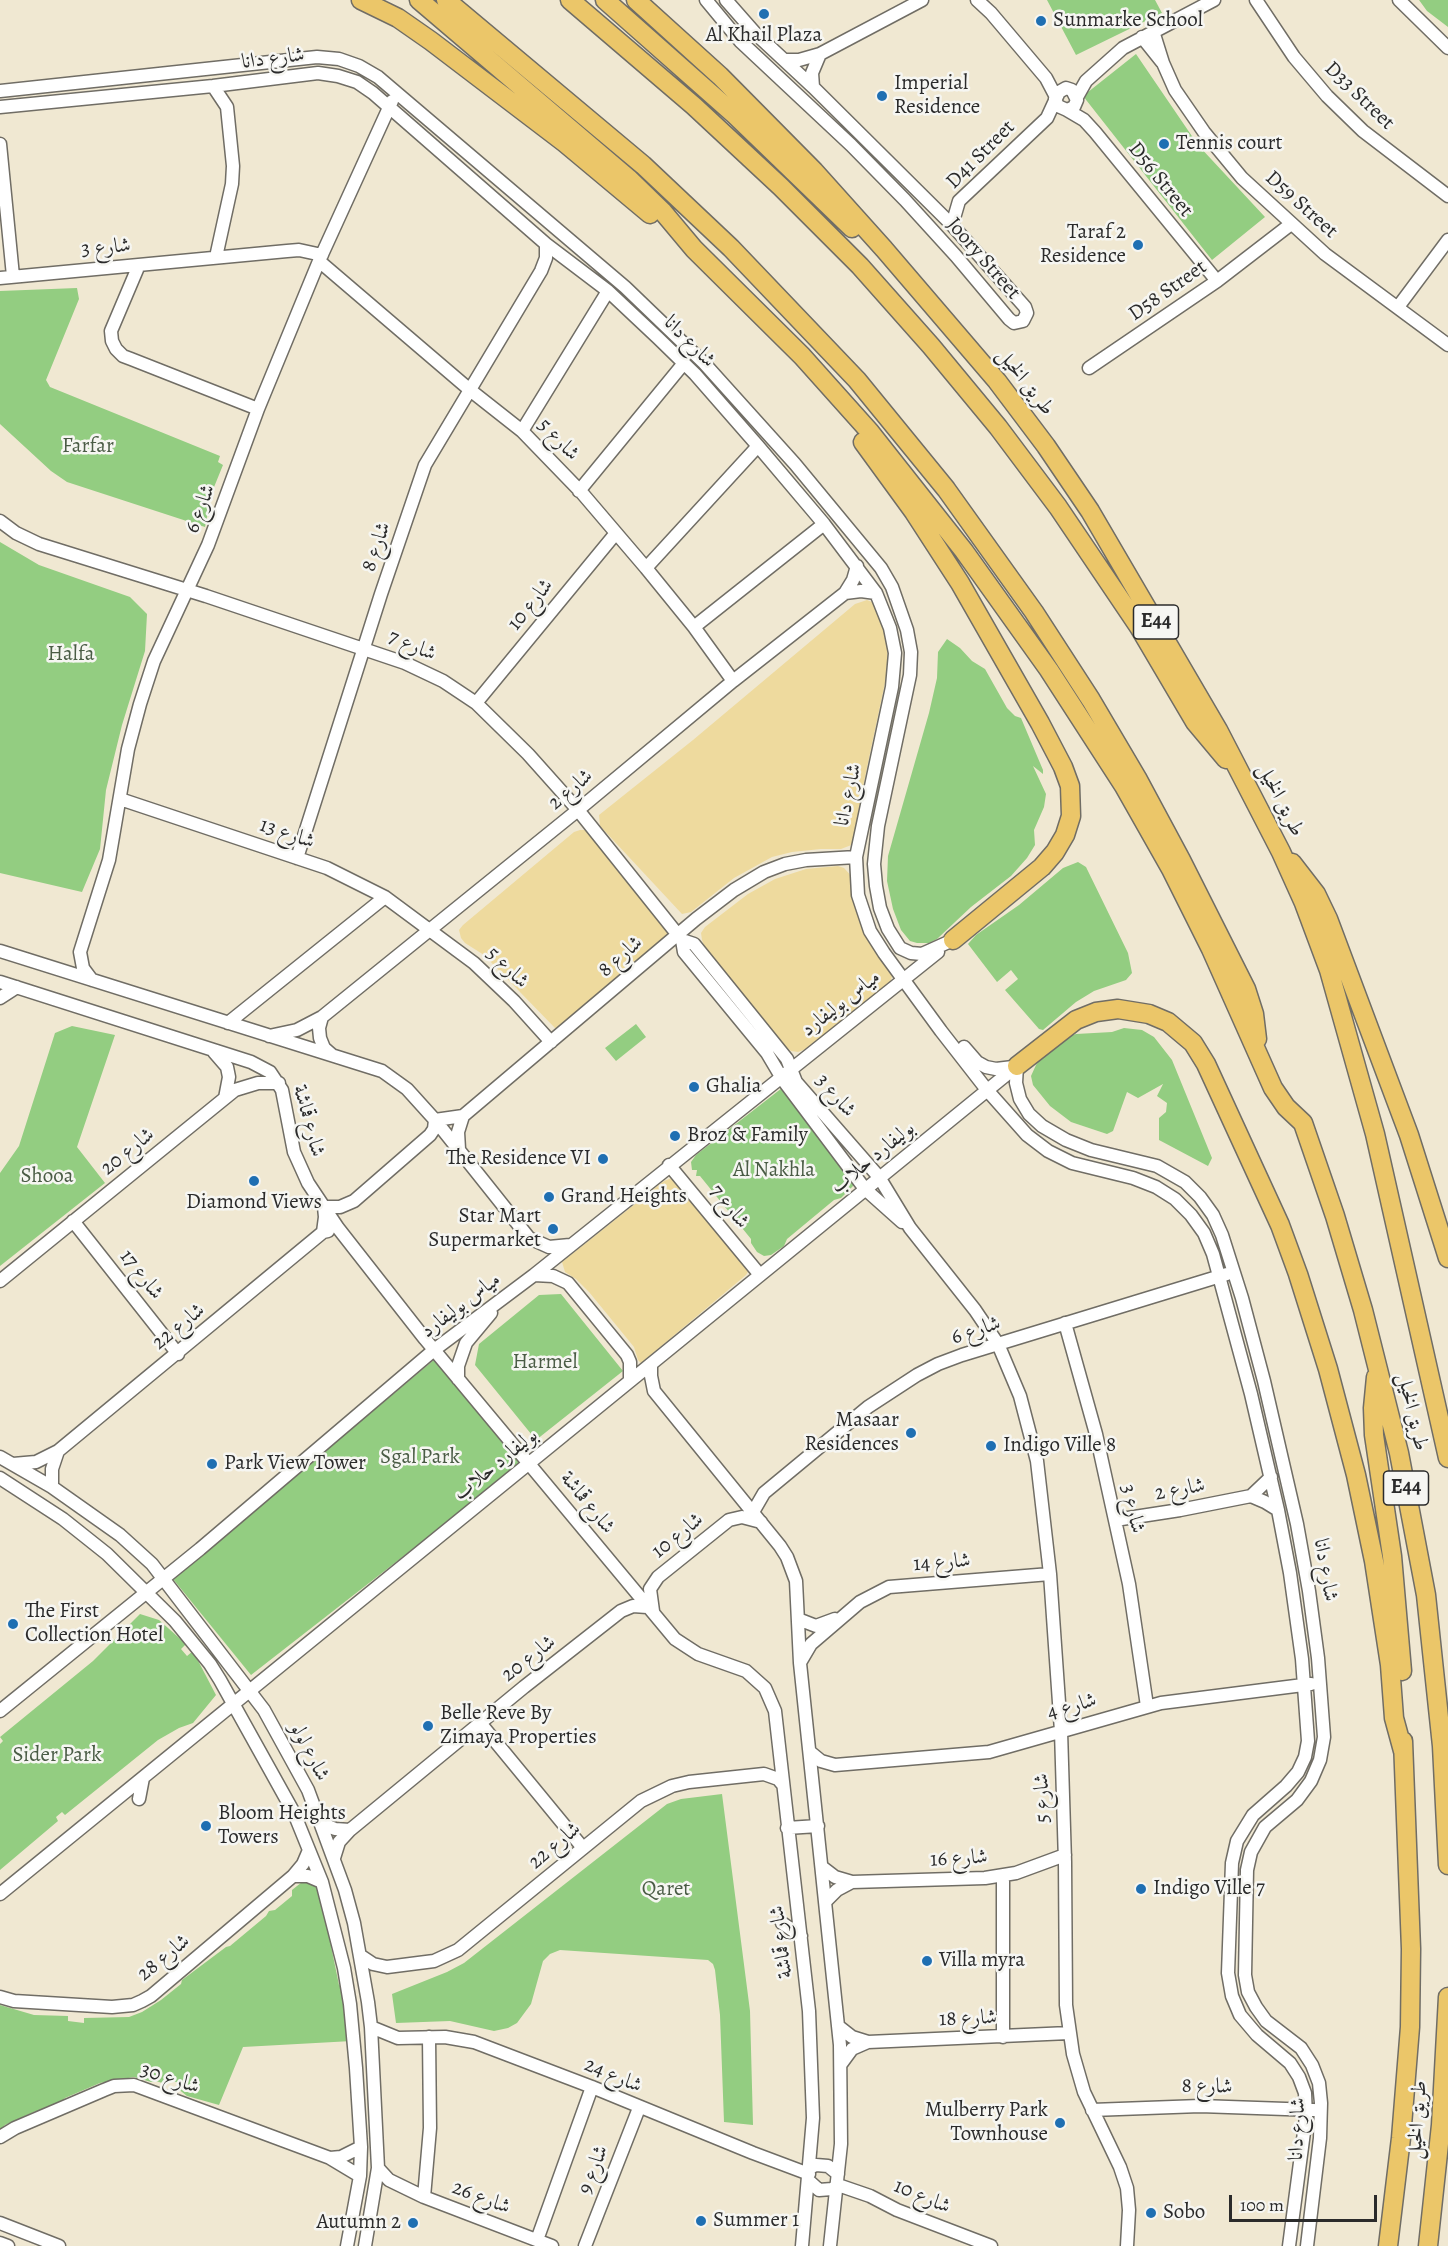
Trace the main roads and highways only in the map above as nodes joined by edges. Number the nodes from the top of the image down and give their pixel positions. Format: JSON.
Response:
{"nodes":[{"id":1,"x":361,"y":0,"type":"edge"},
{"id":2,"x":419,"y":0,"type":"edge"},
{"id":3,"x":447,"y":0,"type":"edge"},
{"id":4,"x":570,"y":0,"type":"edge"},
{"id":5,"x":604,"y":0,"type":"edge"},
{"id":6,"x":636,"y":0,"type":"edge"},
{"id":7,"x":694,"y":249,"type":"junction"},
{"id":8,"x":884,"y":249,"type":"junction"},
{"id":9,"x":836,"y":393,"type":"junction"},
{"id":10,"x":1241,"y":772,"type":"junction"},
{"id":11,"x":1281,"y":852,"type":"junction"},
{"id":12,"x":952,"y":940,"type":"road end"},
{"id":13,"x":1257,"y":1053,"type":"junction"},
{"id":14,"x":1017,"y":1065,"type":"road end"},
{"id":15,"x":1448,"y":1258,"type":"edge"},
{"id":16,"x":1378,"y":1366,"type":"junction"},
{"id":17,"x":1448,"y":1458,"type":"edge"},
{"id":18,"x":1403,"y":1751,"type":"junction"},
{"id":19,"x":1448,"y":1865,"type":"edge"},
{"id":20,"x":1448,"y":1997,"type":"edge"},
{"id":21,"x":1401,"y":2138,"type":"junction"},
{"id":22,"x":1388,"y":2246,"type":"edge"},
{"id":23,"x":1397,"y":2246,"type":"edge"},
{"id":24,"x":1428,"y":2246,"type":"edge"}],
"edges":[{"from":1,"to":7,"type":"highway"},
{"from":2,"to":7,"type":"highway"},
{"from":3,"to":13,"type":"highway"},
{"from":4,"to":10,"type":"highway"},
{"from":5,"to":8,"type":"highway"},
{"from":6,"to":8,"type":"highway"},
{"from":7,"to":9,"type":"highway"},
{"from":8,"to":10,"type":"highway","name":"طريق الخيل","number":"E44"},
{"from":9,"to":12,"type":"highway"},
{"from":9,"to":13,"type":"highway"},
{"from":10,"to":11,"type":"highway","name":"طريق الخيل","number":"E44"},
{"from":11,"to":15,"type":"highway"},
{"from":11,"to":17,"type":"highway","name":"طريق الخيل","number":"E44"},
{"from":13,"to":16,"type":"highway","name":"طريق الخيل","number":"E44"},
{"from":14,"to":18,"type":"highway"},
{"from":16,"to":18,"type":"highway"},
{"from":16,"to":19,"type":"highway","name":"طريق الخيل","number":"E44"},
{"from":18,"to":21,"type":"highway"},
{"from":20,"to":24,"type":"highway","name":"طريق الخيل"},
{"from":21,"to":22,"type":"highway"},
{"from":21,"to":23,"type":"highway"}]}
